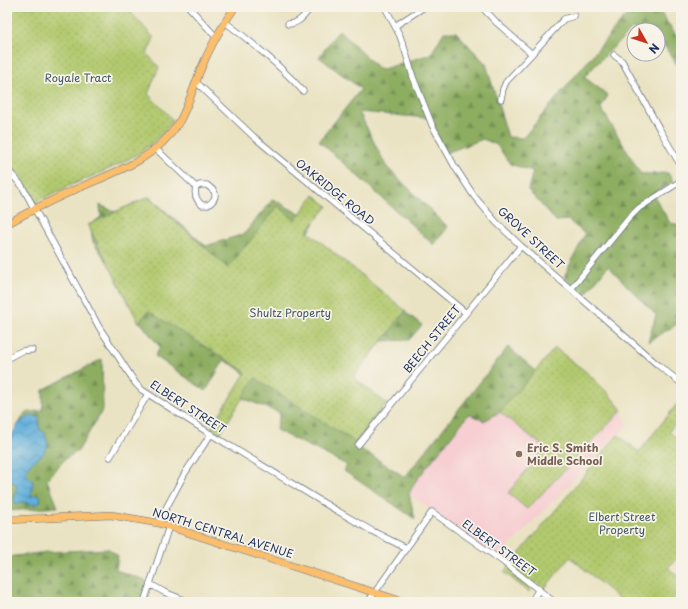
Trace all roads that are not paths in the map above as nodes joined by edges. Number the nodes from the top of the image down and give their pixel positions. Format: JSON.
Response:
{"nodes":[{"id":1,"x":189,"y":7,"type":"edge"},
{"id":2,"x":235,"y":7,"type":"edge"},
{"id":3,"x":311,"y":7,"type":"edge"},
{"id":4,"x":384,"y":7,"type":"edge"},
{"id":5,"x":424,"y":7,"type":"edge"},
{"id":6,"x":482,"y":7,"type":"edge"},
{"id":7,"x":574,"y":16,"type":"dead end"},
{"id":8,"x":225,"y":22,"type":"junction"},
{"id":9,"x":288,"y":24,"type":"dead end"},
{"id":10,"x":395,"y":26,"type":"junction"},
{"id":11,"x":216,"y":37,"type":"junction"},
{"id":12,"x":532,"y":54,"type":"junction"},
{"id":13,"x":614,"y":55,"type":"dead end"},
{"id":14,"x":196,"y":82,"type":"junction"},
{"id":15,"x":303,"y":92,"type":"dead end"},
{"id":16,"x":501,"y":99,"type":"dead end"},
{"id":17,"x":156,"y":149,"type":"junction"},
{"id":18,"x":681,"y":166,"type":"edge"},
{"id":19,"x":7,"y":169,"type":"edge"},
{"id":20,"x":681,"y":182,"type":"edge"},
{"id":21,"x":196,"y":187,"type":"dead end"},
{"id":22,"x":35,"y":209,"type":"junction"},
{"id":23,"x":7,"y":224,"type":"edge"},
{"id":24,"x":521,"y":246,"type":"junction"},
{"id":25,"x":571,"y":289,"type":"junction"},
{"id":26,"x":466,"y":313,"type":"junction"},
{"id":27,"x":32,"y":350,"type":"dead end"},
{"id":28,"x":7,"y":359,"type":"edge"},
{"id":29,"x":681,"y":383,"type":"edge"},
{"id":30,"x":148,"y":394,"type":"junction"},
{"id":31,"x":210,"y":434,"type":"junction"},
{"id":32,"x":358,"y":446,"type":"dead end"},
{"id":33,"x":110,"y":457,"type":"dead end"},
{"id":34,"x":7,"y":520,"type":"edge"},
{"id":35,"x":158,"y":523,"type":"junction"},
{"id":36,"x":169,"y":526,"type":"junction"},
{"id":37,"x":406,"y":548,"type":"junction"},
{"id":38,"x":150,"y":584,"type":"junction"},
{"id":39,"x":539,"y":589,"type":"junction"},
{"id":40,"x":375,"y":592,"type":"junction"},
{"id":41,"x":144,"y":602,"type":"edge"},
{"id":42,"x":189,"y":602,"type":"edge"},
{"id":43,"x":368,"y":602,"type":"edge"},
{"id":44,"x":404,"y":602,"type":"edge"},
{"id":45,"x":531,"y":602,"type":"edge"},
{"id":46,"x":554,"y":602,"type":"edge"}],
"edges":[{"from":1,"to":11,"type":"street"},
{"from":2,"to":8,"type":"main road"},
{"from":3,"to":9,"type":"street"},
{"from":4,"to":10,"type":"street","name":"GROVE STREET"},
{"from":5,"to":10,"type":"street"},
{"from":6,"to":12,"type":"street"},
{"from":7,"to":12,"type":"street"},
{"from":8,"to":11,"type":"main road"},
{"from":8,"to":15,"type":"street"},
{"from":10,"to":24,"type":"street","name":"GROVE STREET"},
{"from":11,"to":14,"type":"main road"},
{"from":12,"to":16,"type":"street"},
{"from":13,"to":18,"type":"street"},
{"from":14,"to":17,"type":"main road"},
{"from":14,"to":26,"type":"street","name":"OAKRIDGE ROAD"},
{"from":17,"to":21,"type":"street"},
{"from":17,"to":22,"type":"main road"},
{"from":19,"to":22,"type":"street","name":"ELBERT STREET"},
{"from":20,"to":25,"type":"street"},
{"from":22,"to":23,"type":"main road"},
{"from":22,"to":30,"type":"street","name":"ELBERT STREET"},
{"from":24,"to":25,"type":"street","name":"GROVE STREET"},
{"from":24,"to":26,"type":"street","name":"BEECH STREET"},
{"from":25,"to":29,"type":"street","name":"GROVE STREET"},
{"from":26,"to":32,"type":"street","name":"BEECH STREET"},
{"from":27,"to":28,"type":"street"},
{"from":30,"to":31,"type":"street","name":"ELBERT STREET"},
{"from":30,"to":33,"type":"street"},
{"from":31,"to":35,"type":"street"},
{"from":31,"to":37,"type":"street","name":"ELBERT STREET"},
{"from":34,"to":35,"type":"main road","name":"NORTH CENTRAL AVENUE"},
{"from":35,"to":36,"type":"main road","name":"NORTH CENTRAL AVENUE"},
{"from":36,"to":38,"type":"street"},
{"from":36,"to":40,"type":"main road","name":"NORTH CENTRAL AVENUE"},
{"from":37,"to":39,"type":"street","name":"ELBERT STREET"},
{"from":37,"to":40,"type":"street"},
{"from":38,"to":41,"type":"street"},
{"from":38,"to":42,"type":"street"},
{"from":39,"to":45,"type":"street"},
{"from":39,"to":46,"type":"street","name":"ELBERT STREET"},
{"from":40,"to":43,"type":"street"},
{"from":40,"to":44,"type":"main road","name":"NORTH CENTRAL AVENUE"}]}
